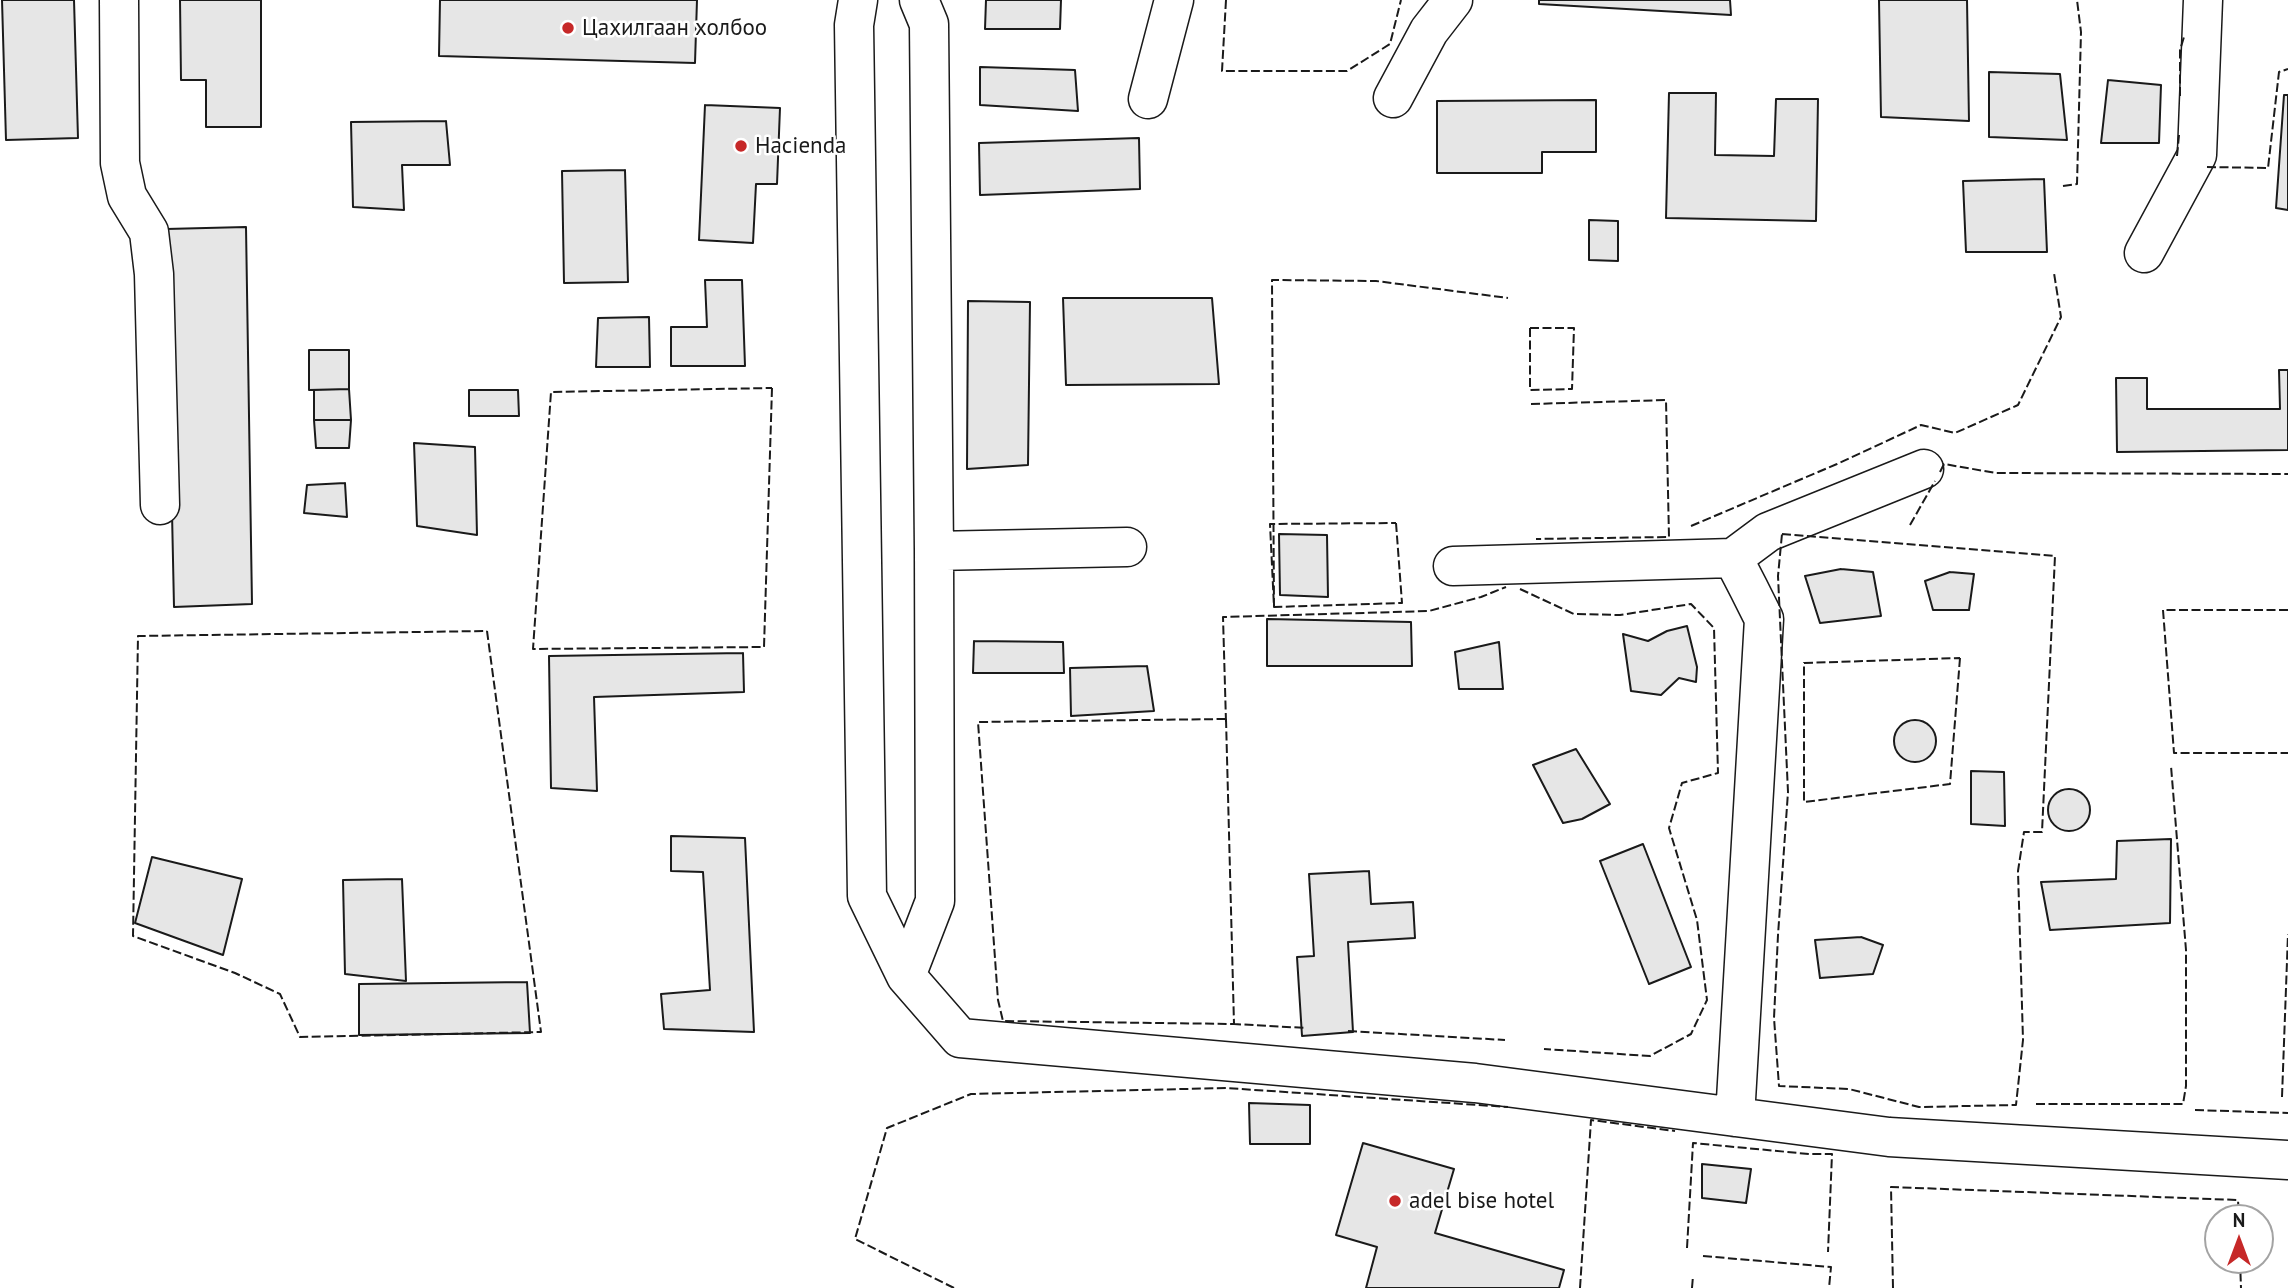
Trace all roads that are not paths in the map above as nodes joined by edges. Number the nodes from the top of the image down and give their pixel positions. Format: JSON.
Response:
{"nodes":[{"id":1,"x":119,"y":0,"type":"edge"},
{"id":2,"x":858,"y":0,"type":"edge"},
{"id":3,"x":919,"y":0,"type":"edge"},
{"id":4,"x":1174,"y":0,"type":"edge"},
{"id":5,"x":1452,"y":0,"type":"edge"},
{"id":6,"x":2203,"y":0,"type":"edge"},
{"id":7,"x":1393,"y":98,"type":"dead end"},
{"id":8,"x":1148,"y":99,"type":"dead end"},
{"id":9,"x":2144,"y":253,"type":"dead end"},
{"id":10,"x":1924,"y":469,"type":"dead end"},
{"id":11,"x":160,"y":505,"type":"dead end"},
{"id":12,"x":1127,"y":547,"type":"dead end"},
{"id":13,"x":934,"y":551,"type":"junction"},
{"id":14,"x":1733,"y":558,"type":"junction"},
{"id":15,"x":1452,"y":566,"type":"dead end"},
{"id":16,"x":906,"y":976,"type":"junction"},
{"id":17,"x":1735,"y":1117,"type":"junction"},
{"id":18,"x":2288,"y":1160,"type":"edge"}],
"edges":[{"from":1,"to":11,"type":"street"},
{"from":2,"to":16,"type":"street"},
{"from":3,"to":13,"type":"street"},
{"from":4,"to":8,"type":"street"},
{"from":5,"to":7,"type":"street"},
{"from":6,"to":9,"type":"street"},
{"from":10,"to":14,"type":"street"},
{"from":12,"to":13,"type":"street"},
{"from":13,"to":16,"type":"street"},
{"from":14,"to":15,"type":"street"},
{"from":14,"to":17,"type":"street"},
{"from":16,"to":17,"type":"street"},
{"from":17,"to":18,"type":"street"}]}
